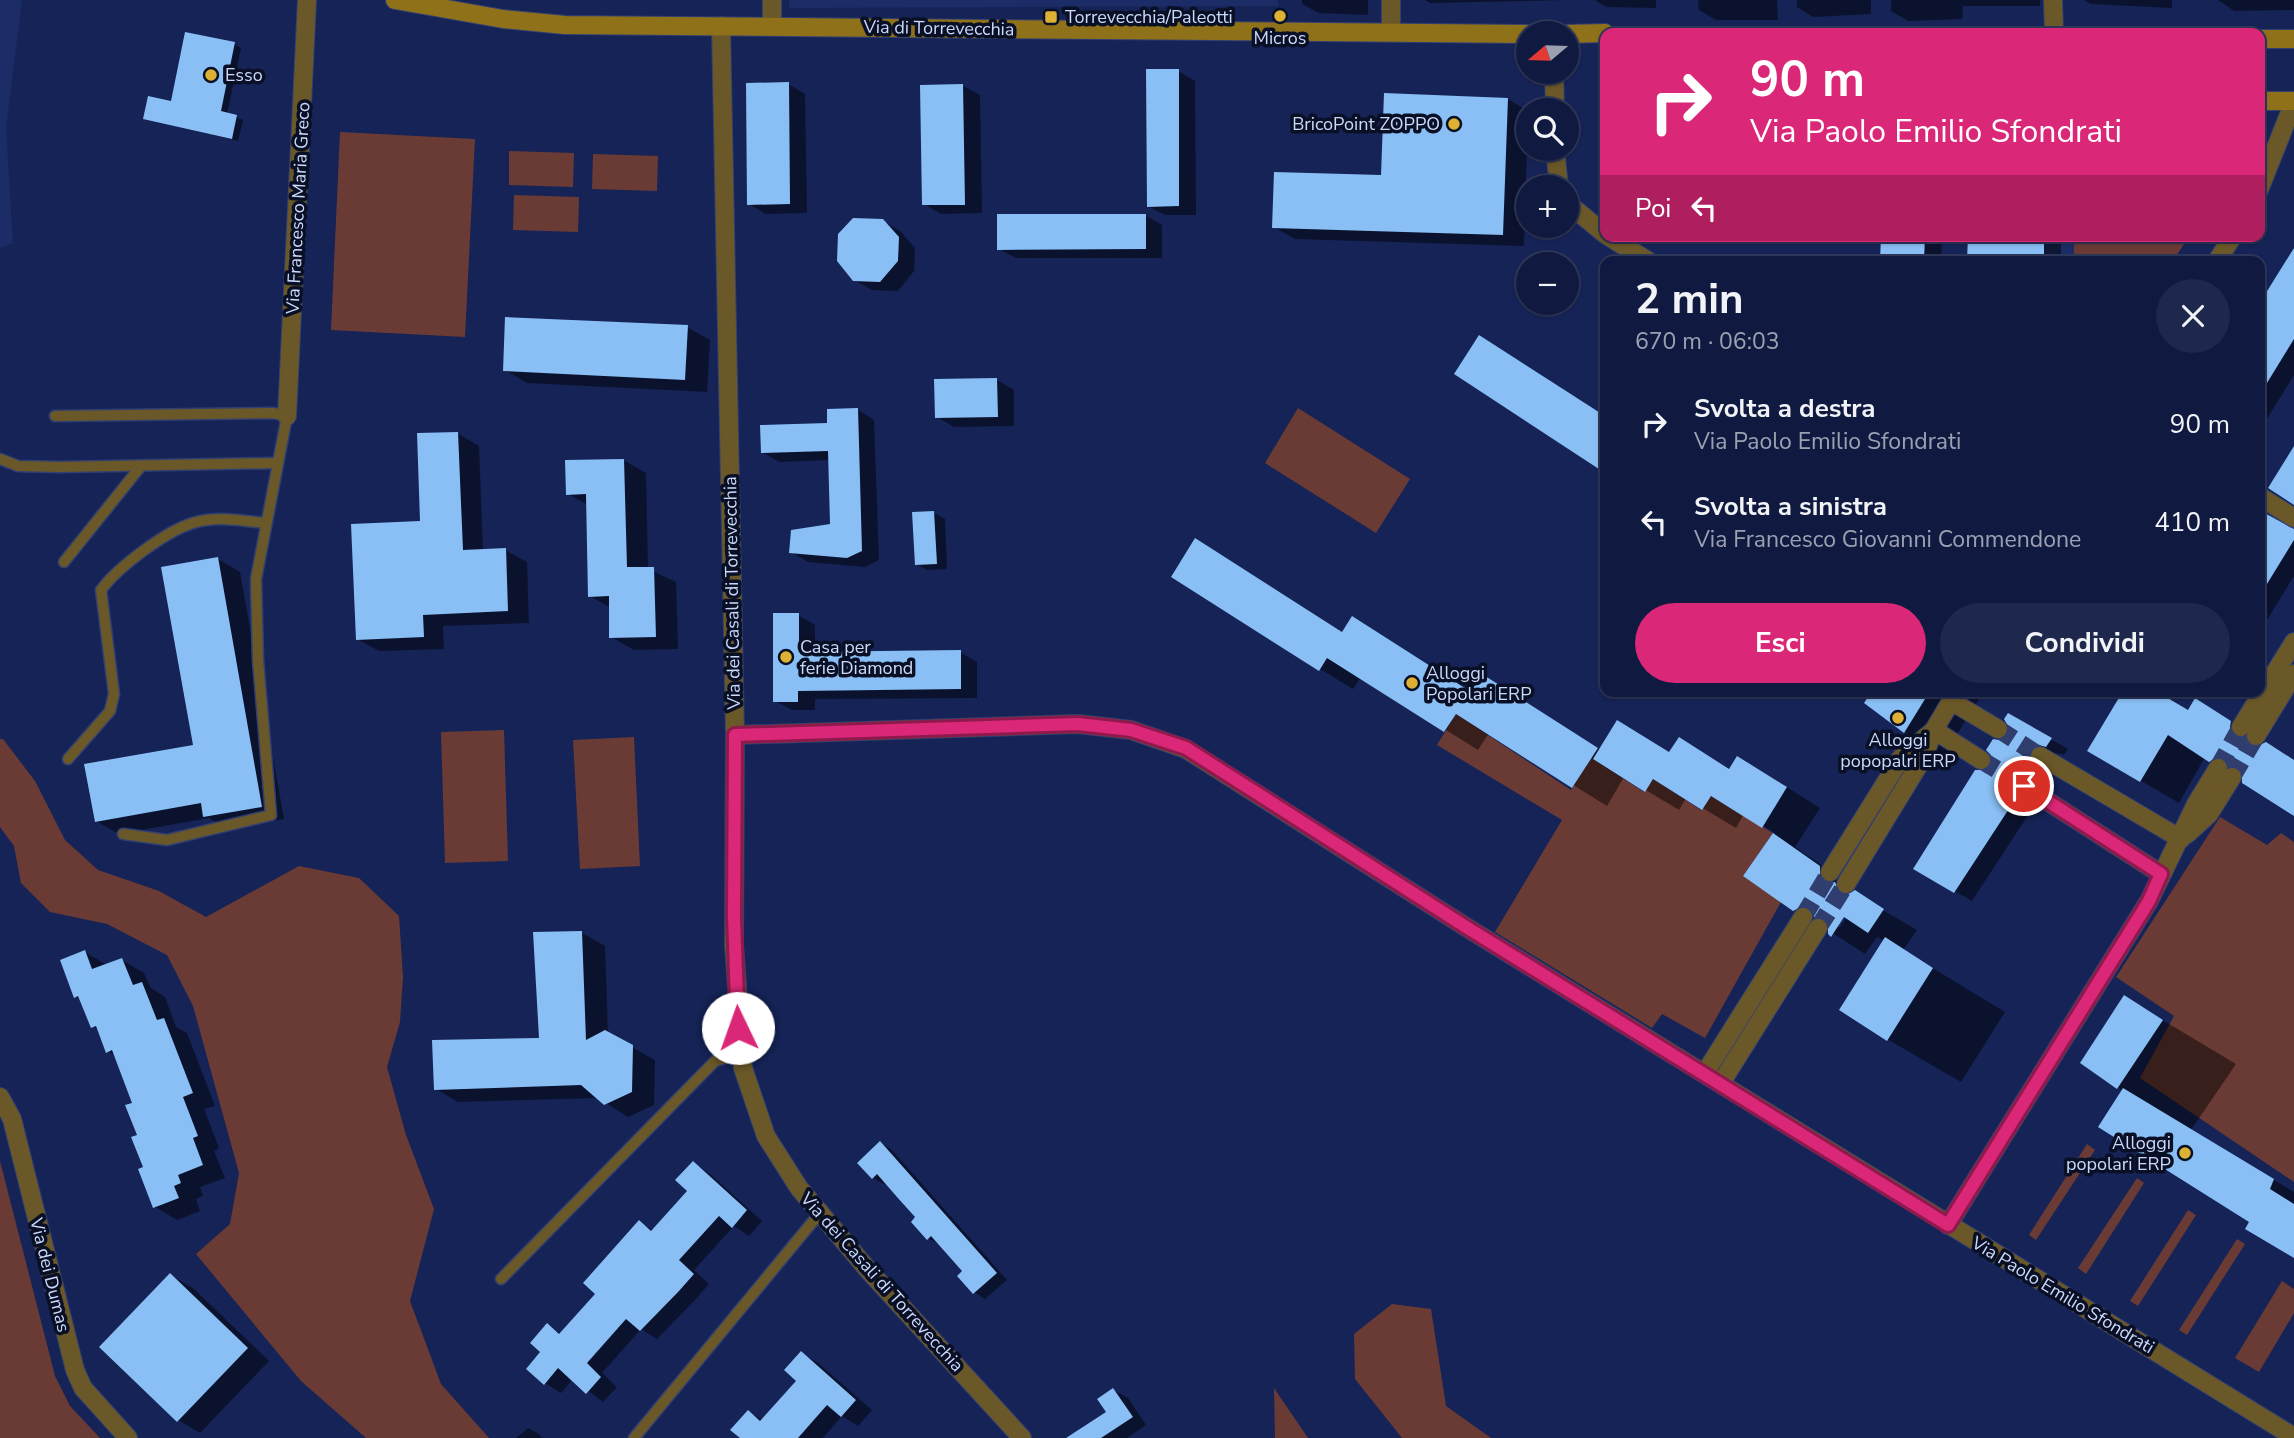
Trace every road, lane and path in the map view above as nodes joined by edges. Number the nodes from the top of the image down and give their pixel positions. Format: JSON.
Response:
{"nodes":[{"id":1,"x":307,"y":0,"type":"edge"},
{"id":2,"x":395,"y":0,"type":"edge"},
{"id":3,"x":772,"y":0,"type":"edge"},
{"id":4,"x":1391,"y":0,"type":"edge"},
{"id":5,"x":2053,"y":0,"type":"edge"},
{"id":6,"x":451,"y":5,"type":"edge"},
{"id":7,"x":721,"y":26,"type":"junction"},
{"id":8,"x":772,"y":26,"type":"junction"},
{"id":9,"x":2054,"y":28,"type":"edge"},
{"id":10,"x":1391,"y":32,"type":"junction"},
{"id":11,"x":1600,"y":33,"type":"edge"},
{"id":12,"x":1516,"y":34,"type":"edge"},
{"id":13,"x":1579,"y":34,"type":"edge"},
{"id":14,"x":2265,"y":39,"type":"edge"},
{"id":15,"x":2294,"y":39,"type":"edge"},
{"id":16,"x":2265,"y":101,"type":"edge"},
{"id":17,"x":2294,"y":101,"type":"edge"},
{"id":18,"x":2265,"y":175,"type":"edge"},
{"id":19,"x":1579,"y":213,"type":"edge"},
{"id":20,"x":1600,"y":230,"type":"edge"},
{"id":21,"x":1617,"y":242,"type":"edge"},
{"id":22,"x":1640,"y":256,"type":"edge"},
{"id":23,"x":55,"y":416,"type":"dead end"},
{"id":24,"x":286,"y":416,"type":"junction"},
{"id":25,"x":0,"y":459,"type":"edge"},
{"id":26,"x":275,"y":463,"type":"junction"},
{"id":27,"x":141,"y":466,"type":"junction"},
{"id":28,"x":2265,"y":500,"type":"edge"},
{"id":29,"x":2294,"y":518,"type":"edge"},
{"id":30,"x":264,"y":523,"type":"junction"},
{"id":31,"x":64,"y":562,"type":"dead end"},
{"id":32,"x":2294,"y":642,"type":"edge"},
{"id":33,"x":2294,"y":674,"type":"edge"},
{"id":34,"x":1953,"y":697,"type":"edge"},
{"id":35,"x":1955,"y":697,"type":"edge"},
{"id":36,"x":1998,"y":729,"type":"tunnel mouth"},
{"id":37,"x":1934,"y":730,"type":"junction"},
{"id":38,"x":735,"y":735,"type":"junction"},
{"id":39,"x":2040,"y":756,"type":"tunnel mouth"},
{"id":40,"x":68,"y":759,"type":"dead end"},
{"id":41,"x":1981,"y":760,"type":"tunnel mouth"},
{"id":42,"x":2225,"y":772,"type":"tunnel mouth"},
{"id":43,"x":2024,"y":786,"type":"tunnel mouth"},
{"id":44,"x":123,"y":834,"type":"dead end"},
{"id":45,"x":2181,"y":839,"type":"junction"},
{"id":46,"x":1830,"y":872,"type":"tunnel mouth"},
{"id":47,"x":2161,"y":874,"type":"junction"},
{"id":48,"x":1846,"y":884,"type":"tunnel mouth"},
{"id":49,"x":1802,"y":917,"type":"tunnel mouth"},
{"id":50,"x":1818,"y":928,"type":"tunnel mouth"},
{"id":51,"x":741,"y":1053,"type":"junction"},
{"id":52,"x":1705,"y":1073,"type":"junction"},
{"id":53,"x":1721,"y":1083,"type":"junction"},
{"id":54,"x":0,"y":1097,"type":"edge"},
{"id":55,"x":819,"y":1214,"type":"junction"},
{"id":56,"x":1948,"y":1225,"type":"junction"},
{"id":57,"x":501,"y":1279,"type":"dead end"},
{"id":58,"x":2294,"y":1437,"type":"edge"},
{"id":59,"x":128,"y":1438,"type":"edge"},
{"id":60,"x":634,"y":1438,"type":"edge"},
{"id":61,"x":1022,"y":1438,"type":"edge"}],
"edges":[{"from":1,"to":24,"type":"street","name":"Via Francesco Maria Greco"},
{"from":2,"to":6,"type":"main road","name":"Via di Torrevecchia"},
{"from":3,"to":8,"type":"street"},
{"from":4,"to":10,"type":"street"},
{"from":5,"to":9,"type":"street"},
{"from":6,"to":7,"type":"main road","name":"Via di Torrevecchia"},
{"from":7,"to":8,"type":"main road","name":"Via di Torrevecchia"},
{"from":7,"to":38,"type":"street","name":"Via dei Casali di Torrevecchia"},
{"from":8,"to":10,"type":"main road","name":"Via di Torrevecchia"},
{"from":10,"to":12,"type":"main road","name":"Via di Torrevecchia"},
{"from":11,"to":13,"type":"main road"},
{"from":14,"to":15,"type":"main road"},
{"from":16,"to":17,"type":"main road"},
{"from":17,"to":18,"type":"street"},
{"from":19,"to":20,"type":"street"},
{"from":21,"to":22,"type":"street"},
{"from":23,"to":24,"type":"lane"},
{"from":24,"to":26,"type":"lane"},
{"from":25,"to":27,"type":"lane"},
{"from":26,"to":27,"type":"lane"},
{"from":26,"to":30,"type":"lane"},
{"from":27,"to":31,"type":"lane"},
{"from":28,"to":29,"type":"street"},
{"from":30,"to":40,"type":"lane"},
{"from":30,"to":44,"type":"lane"},
{"from":32,"to":33,"type":"street"},
{"from":34,"to":37,"type":"street"},
{"from":35,"to":36,"type":"street"},
{"from":37,"to":41,"type":"street"},
{"from":37,"to":46,"type":"street"},
{"from":37,"to":48,"type":"street"},
{"from":38,"to":51,"type":"street","name":"Via dei Casali di Torrevecchia"},
{"from":38,"to":52,"type":"street","name":"Via Paolo Emilio Sfondrati"},
{"from":39,"to":45,"type":"street"},
{"from":42,"to":45,"type":"street"},
{"from":43,"to":47,"type":"street"},
{"from":45,"to":47,"type":"street"},
{"from":47,"to":56,"type":"street"},
{"from":49,"to":52,"type":"street"},
{"from":50,"to":53,"type":"street"},
{"from":51,"to":55,"type":"street","name":"Via dei Casali di Torrevecchia"},
{"from":51,"to":57,"type":"lane"},
{"from":52,"to":53,"type":"street","name":"Via Paolo Emilio Sfondrati"},
{"from":53,"to":56,"type":"street","name":"Via Paolo Emilio Sfondrati"},
{"from":54,"to":59,"type":"street","name":"Via dei Dumas"},
{"from":55,"to":60,"type":"lane"},
{"from":55,"to":61,"type":"street","name":"Via dei Casali di Torrevecchia"},
{"from":56,"to":58,"type":"street","name":"Via Paolo Emilio Sfondrati"}]}
